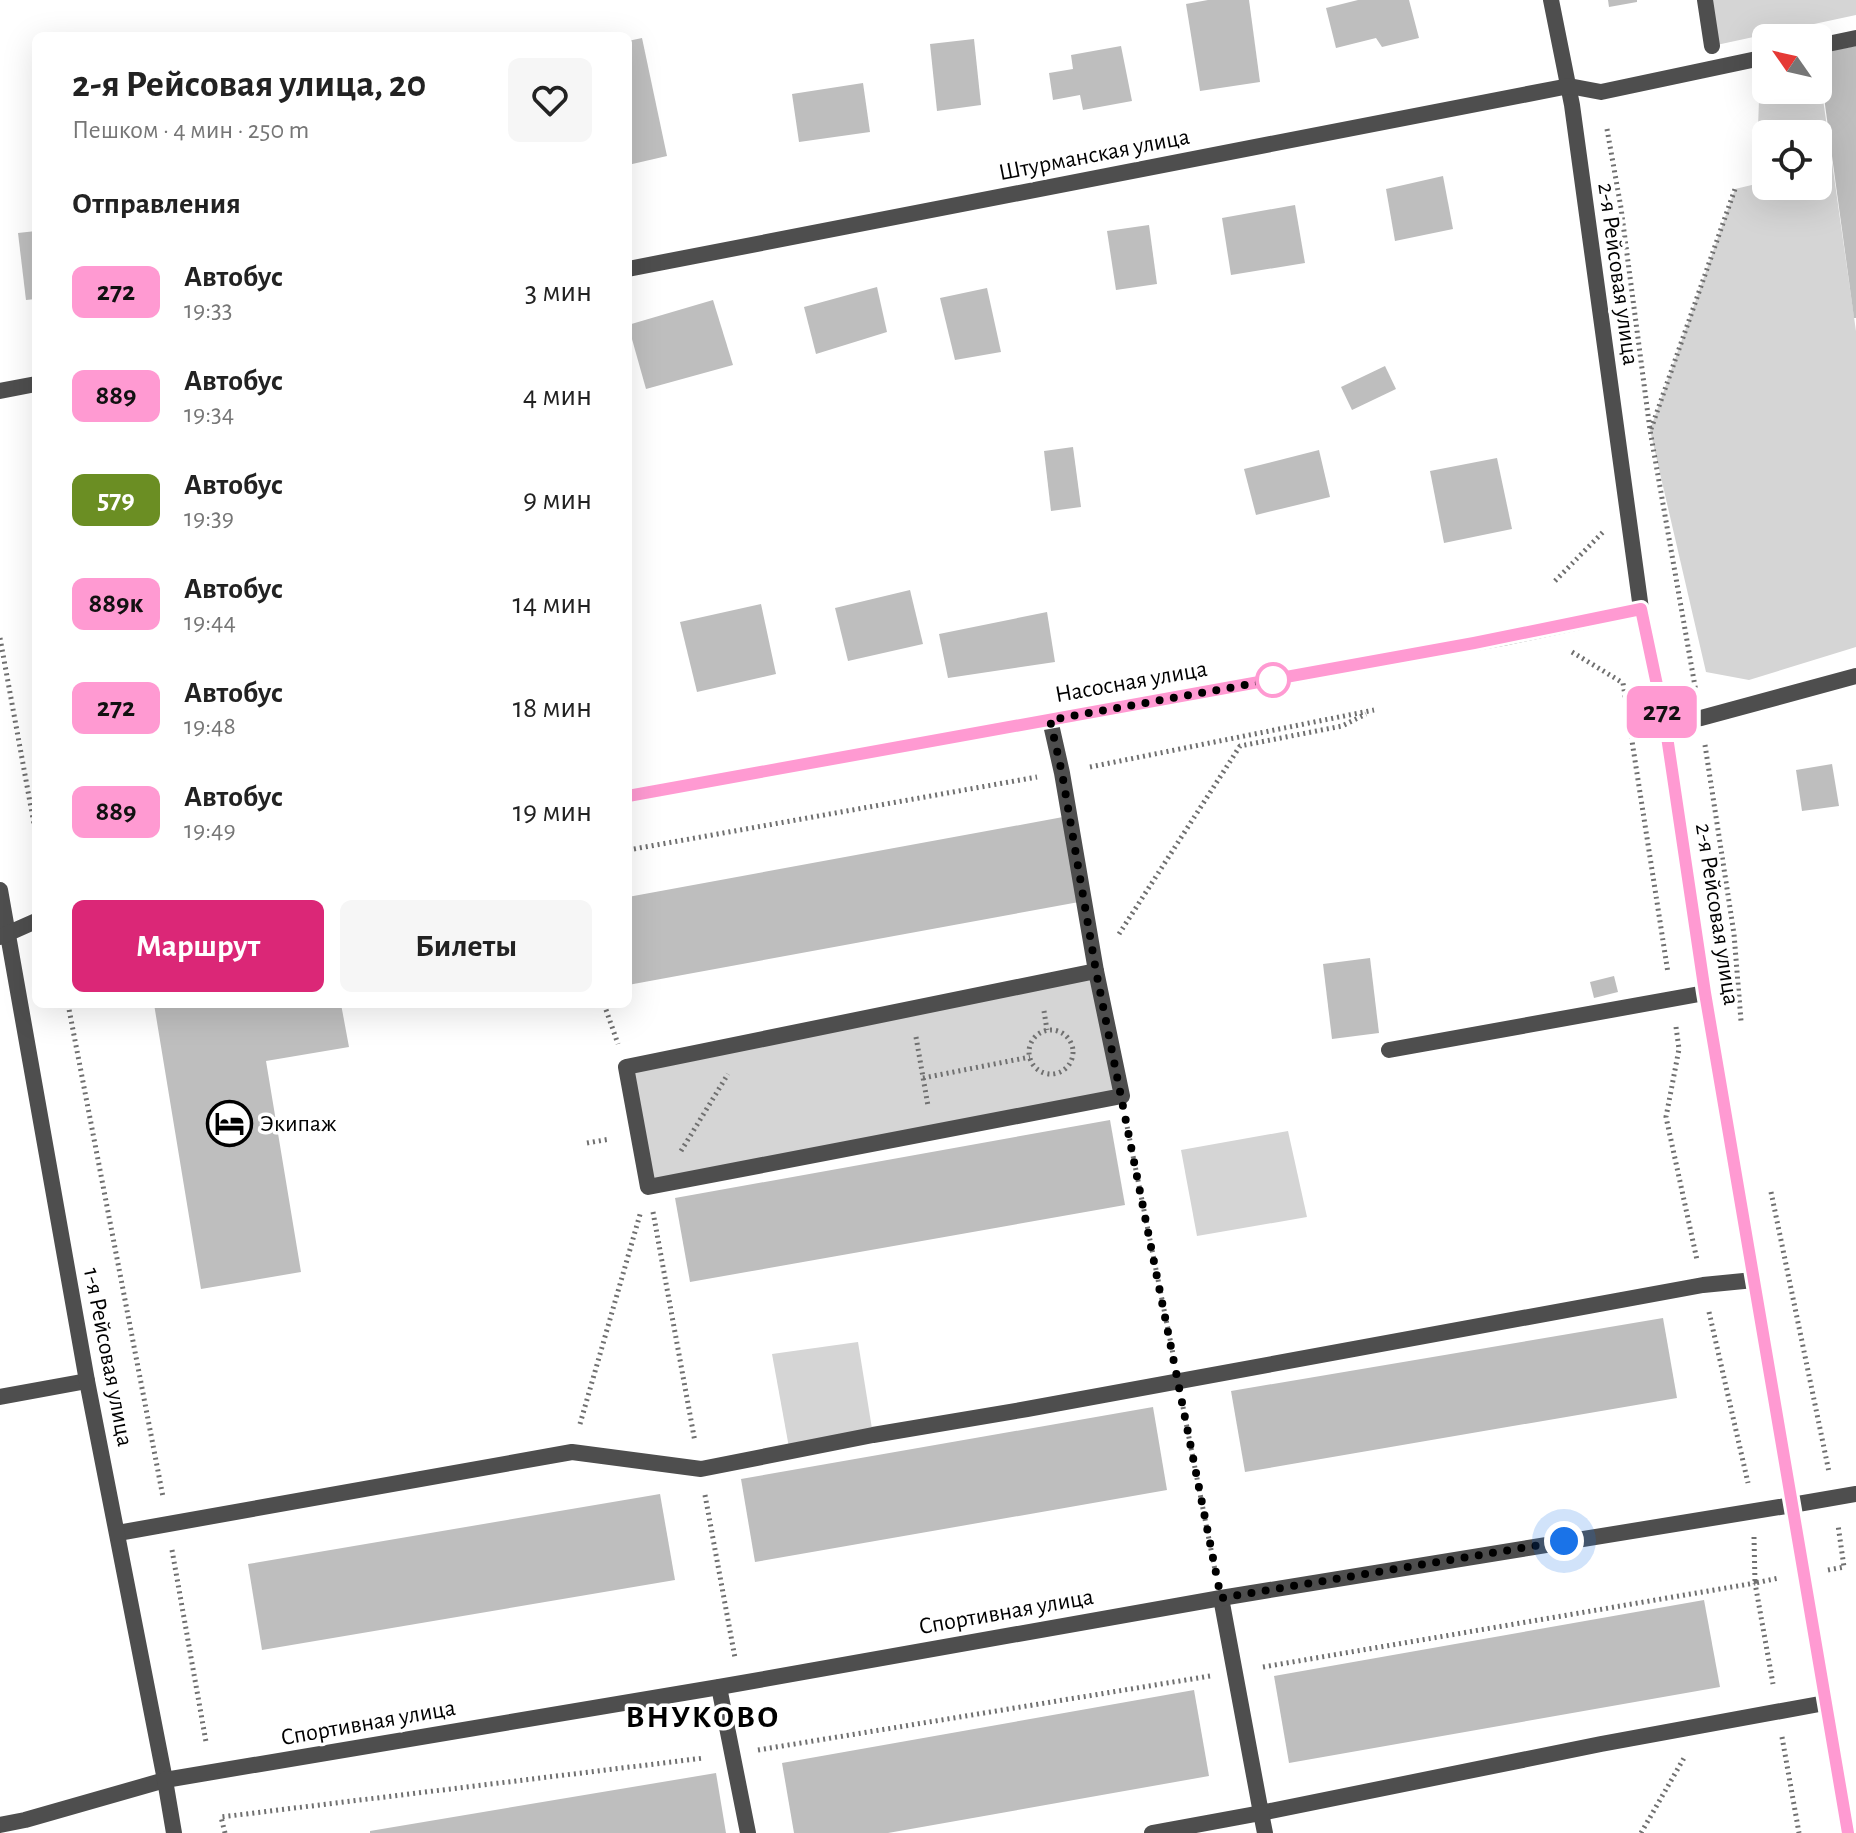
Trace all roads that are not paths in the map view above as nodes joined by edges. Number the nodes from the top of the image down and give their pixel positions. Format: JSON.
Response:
{"nodes":[{"id":1,"x":1551,"y":0,"type":"edge"},
{"id":2,"x":1705,"y":0,"type":"edge"},
{"id":3,"x":1856,"y":38,"type":"edge"},
{"id":4,"x":1832,"y":43,"type":"edge"},
{"id":5,"x":1712,"y":46,"type":"dead end"},
{"id":6,"x":1752,"y":60,"type":"edge"},
{"id":7,"x":1569,"y":86,"type":"junction"},
{"id":8,"x":632,"y":268,"type":"edge"},
{"id":9,"x":32,"y":385,"type":"edge"},
{"id":10,"x":0,"y":391,"type":"edge"},
{"id":11,"x":1641,"y":609,"type":"junction"},
{"id":12,"x":1856,"y":676,"type":"edge"},
{"id":13,"x":1050,"y":720,"type":"junction"},
{"id":14,"x":1665,"y":723,"type":"junction"},
{"id":15,"x":632,"y":795,"type":"edge"},
{"id":16,"x":0,"y":890,"type":"edge"},
{"id":17,"x":32,"y":923,"type":"edge"},
{"id":18,"x":4,"y":936,"type":"edge"},
{"id":19,"x":1096,"y":971,"type":"junction"},
{"id":20,"x":1705,"y":993,"type":"junction"},
{"id":21,"x":1389,"y":1050,"type":"dead end"},
{"id":22,"x":1754,"y":1280,"type":"junction"},
{"id":23,"x":87,"y":1381,"type":"junction"},
{"id":24,"x":0,"y":1397,"type":"edge"},
{"id":25,"x":1856,"y":1494,"type":"edge"},
{"id":26,"x":1792,"y":1505,"type":"junction"},
{"id":27,"x":118,"y":1533,"type":"junction"},
{"id":28,"x":1221,"y":1598,"type":"junction"},
{"id":29,"x":719,"y":1687,"type":"junction"},
{"id":30,"x":1825,"y":1703,"type":"junction"},
{"id":31,"x":165,"y":1780,"type":"junction"},
{"id":32,"x":1261,"y":1813,"type":"junction"},
{"id":33,"x":0,"y":1825,"type":"edge"},
{"id":34,"x":26,"y":1827,"type":"edge"},
{"id":35,"x":174,"y":1833,"type":"edge"},
{"id":36,"x":748,"y":1833,"type":"edge"},
{"id":37,"x":1152,"y":1833,"type":"edge"},
{"id":38,"x":1265,"y":1833,"type":"edge"},
{"id":39,"x":1848,"y":1833,"type":"edge"}],
"edges":[{"from":1,"to":7,"type":"street","name":"2-я Рейсовая улица"},
{"from":2,"to":5,"type":"street"},
{"from":3,"to":4,"type":"street"},
{"from":6,"to":7,"type":"street","name":"Штурманская улица"},
{"from":7,"to":8,"type":"street","name":"Штурманская улица"},
{"from":7,"to":11,"type":"street","name":"2-я Рейсовая улица"},
{"from":9,"to":10,"type":"street"},
{"from":11,"to":13,"type":"street","name":"Насосная улица"},
{"from":11,"to":14,"type":"street","name":"2-я Рейсовая улица"},
{"from":12,"to":14,"type":"street"},
{"from":13,"to":15,"type":"street","name":"Насосная улица"},
{"from":13,"to":19,"type":"street"},
{"from":14,"to":20,"type":"street","name":"2-я Рейсовая улица"},
{"from":16,"to":18,"type":"street","name":"1-я Рейсовая улица"},
{"from":17,"to":18,"type":"street"},
{"from":18,"to":23,"type":"street","name":"1-я Рейсовая улица"},
{"from":19,"to":19,"type":"street"},
{"from":20,"to":21,"type":"street"},
{"from":20,"to":22,"type":"street","name":"2-я Рейсовая улица"},
{"from":22,"to":26,"type":"street","name":"2-я Рейсовая улица"},
{"from":22,"to":27,"type":"street"},
{"from":23,"to":24,"type":"street"},
{"from":23,"to":27,"type":"street","name":"1-я Рейсовая улица"},
{"from":25,"to":26,"type":"street","name":"Спортивная улица"},
{"from":26,"to":28,"type":"street","name":"Спортивная улица"},
{"from":26,"to":30,"type":"street","name":"2-я Рейсовая улица"},
{"from":27,"to":31,"type":"street","name":"1-я Рейсовая улица"},
{"from":28,"to":29,"type":"street","name":"Спортивная улица"},
{"from":28,"to":32,"type":"street"},
{"from":29,"to":31,"type":"street","name":"Спортивная улица"},
{"from":29,"to":36,"type":"street"},
{"from":30,"to":32,"type":"street"},
{"from":30,"to":39,"type":"street","name":"2-я Рейсовая улица"},
{"from":31,"to":34,"type":"street","name":"Спортивная улица"},
{"from":31,"to":35,"type":"street","name":"1-я Рейсовая улица"},
{"from":32,"to":37,"type":"street"},
{"from":32,"to":38,"type":"street"},
{"from":33,"to":34,"type":"street","name":"Спортивная улица"}]}
